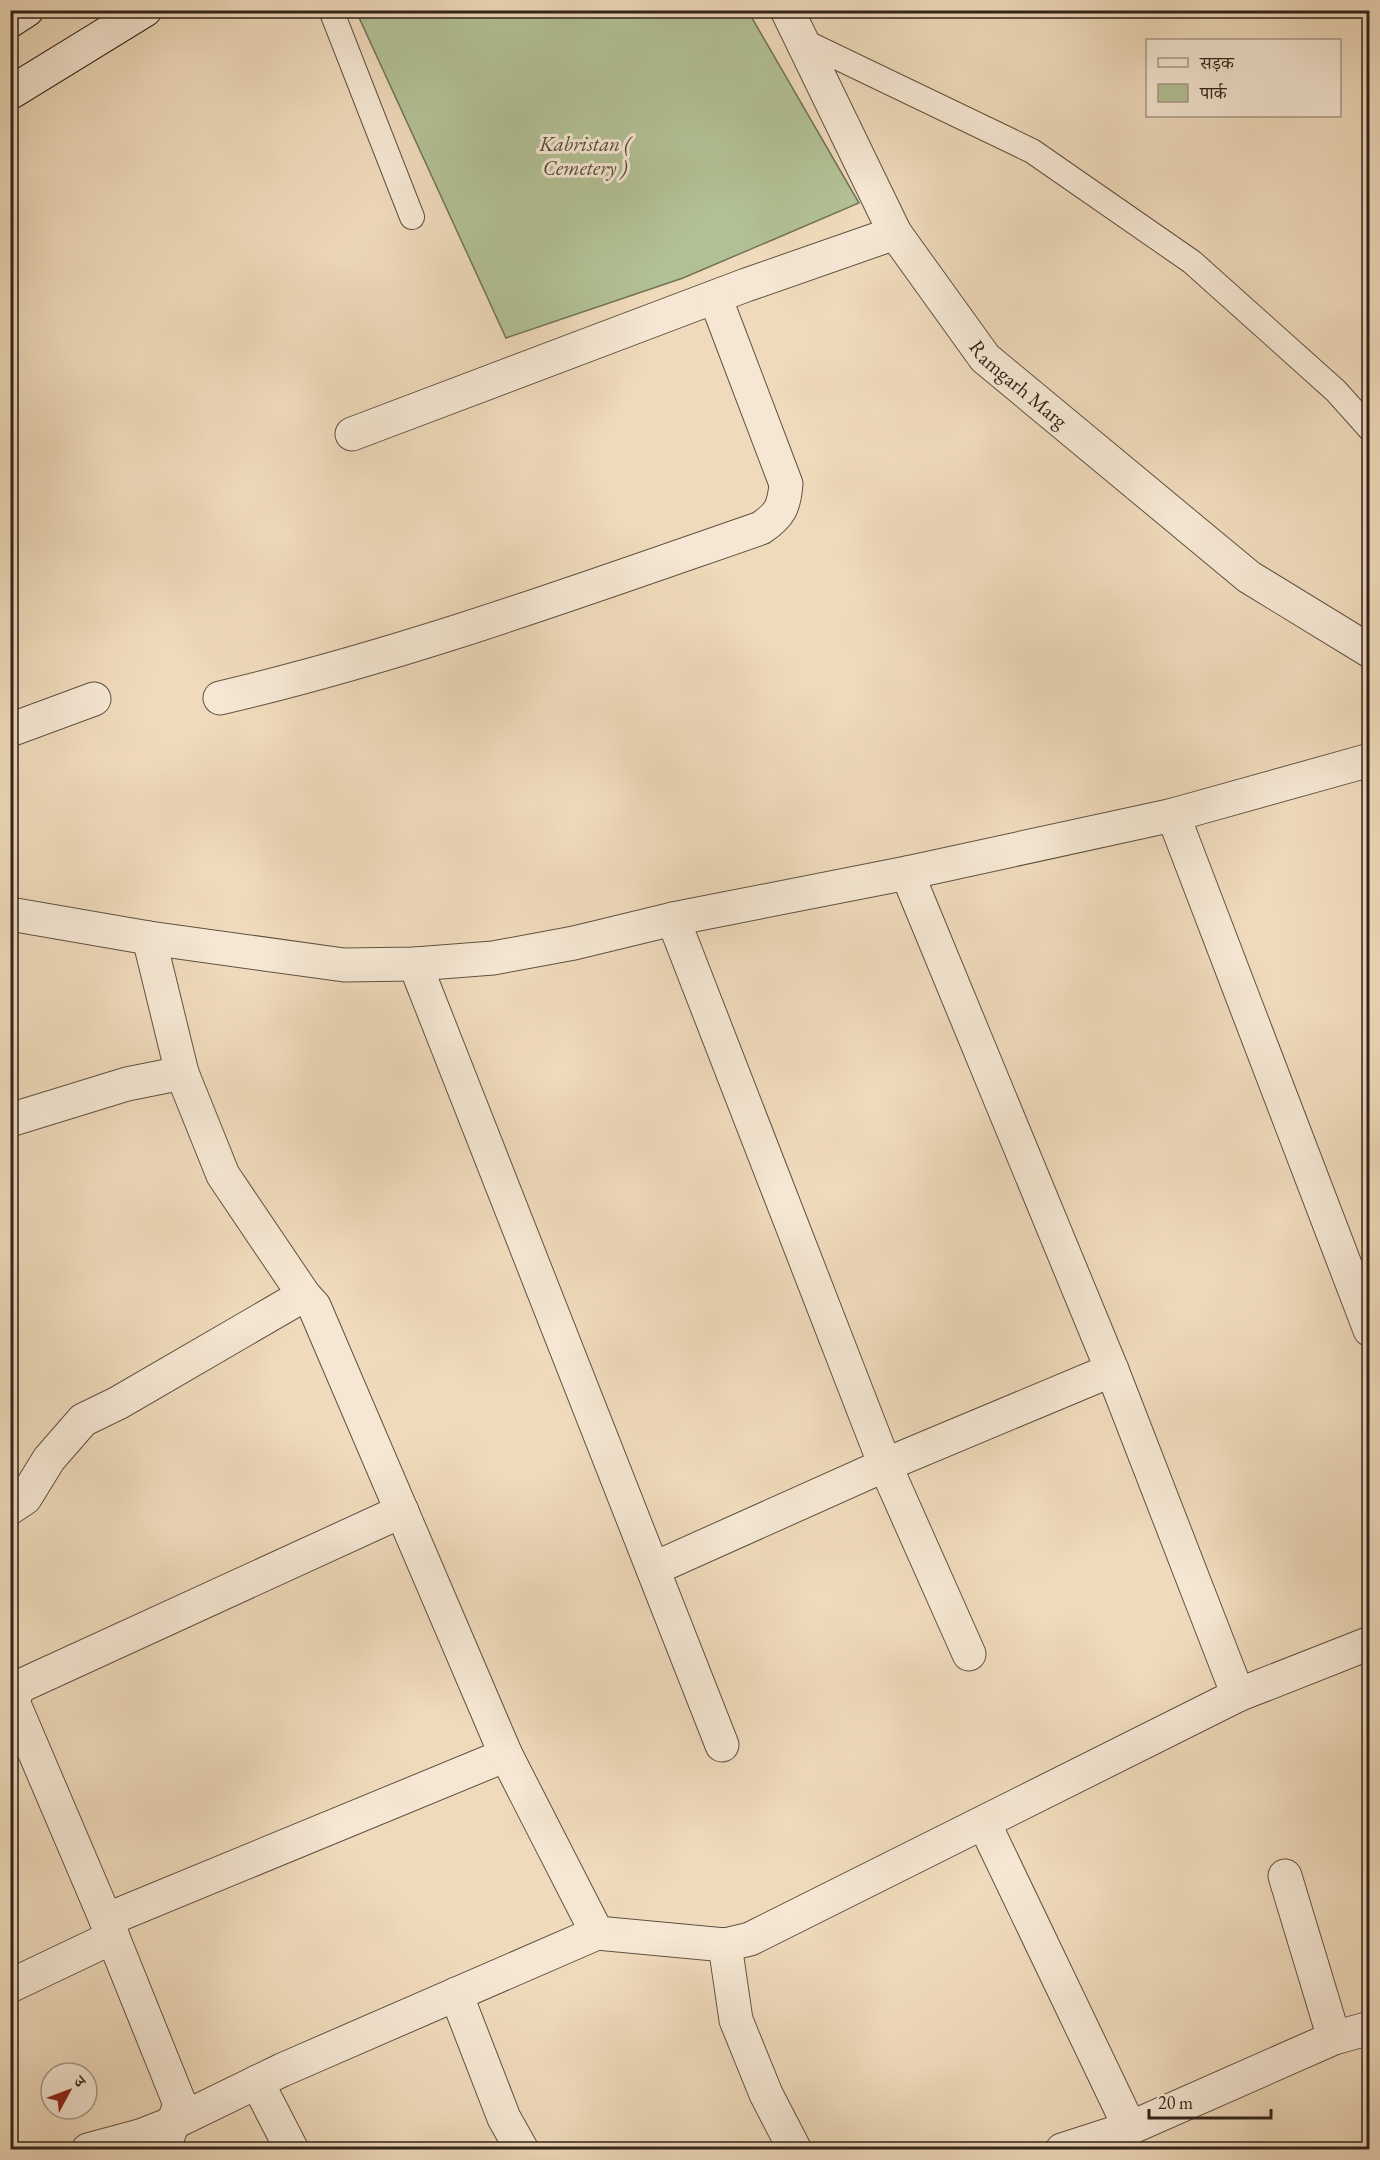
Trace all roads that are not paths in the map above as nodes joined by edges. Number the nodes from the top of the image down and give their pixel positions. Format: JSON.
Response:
{"nodes":[{"id":1,"x":27,"y":10,"type":"edge"},
{"id":2,"x":145,"y":10,"type":"edge"},
{"id":3,"x":331,"y":10,"type":"edge"},
{"id":4,"x":787,"y":10,"type":"edge"},
{"id":5,"x":10,"y":21,"type":"edge"},
{"id":6,"x":801,"y":40,"type":"junction"},
{"id":7,"x":10,"y":93,"type":"edge"},
{"id":8,"x":412,"y":217,"type":"dead end"},
{"id":9,"x":896,"y":233,"type":"junction"},
{"id":10,"x":715,"y":297,"type":"junction"},
{"id":11,"x":1370,"y":429,"type":"edge"},
{"id":12,"x":352,"y":434,"type":"dead end"},
{"id":13,"x":1370,"y":651,"type":"edge"},
{"id":14,"x":220,"y":698,"type":"dead end"},
{"id":15,"x":94,"y":699,"type":"dead end"},
{"id":16,"x":10,"y":730,"type":"edge"},
{"id":17,"x":1370,"y":760,"type":"edge"},
{"id":18,"x":1173,"y":815,"type":"junction"},
{"id":19,"x":907,"y":873,"type":"junction"},
{"id":20,"x":10,"y":914,"type":"edge"},
{"id":21,"x":673,"y":919,"type":"junction"},
{"id":22,"x":148,"y":938,"type":"junction"},
{"id":23,"x":415,"y":964,"type":"junction"},
{"id":24,"x":182,"y":1074,"type":"junction"},
{"id":25,"x":10,"y":1120,"type":"edge"},
{"id":26,"x":304,"y":1295,"type":"junction"},
{"id":27,"x":1370,"y":1330,"type":"edge"},
{"id":28,"x":1112,"y":1370,"type":"junction"},
{"id":29,"x":885,"y":1465,"type":"junction"},
{"id":30,"x":10,"y":1508,"type":"edge"},
{"id":31,"x":402,"y":1511,"type":"junction"},
{"id":32,"x":652,"y":1569,"type":"junction"},
{"id":33,"x":1370,"y":1643,"type":"edge"},
{"id":34,"x":969,"y":1654,"type":"dead end"},
{"id":35,"x":13,"y":1694,"type":"edge"},
{"id":36,"x":1238,"y":1695,"type":"junction"},
{"id":37,"x":722,"y":1745,"type":"dead end"},
{"id":38,"x":506,"y":1755,"type":"junction"},
{"id":39,"x":984,"y":1823,"type":"junction"},
{"id":40,"x":1285,"y":1875,"type":"dead end"},
{"id":41,"x":109,"y":1929,"type":"junction"},
{"id":42,"x":597,"y":1933,"type":"junction"},
{"id":43,"x":725,"y":1945,"type":"junction"},
{"id":44,"x":10,"y":1986,"type":"edge"},
{"id":45,"x":456,"y":1994,"type":"junction"},
{"id":46,"x":1370,"y":2028,"type":"edge"},
{"id":47,"x":1334,"y":2038,"type":"junction"},
{"id":48,"x":257,"y":2082,"type":"junction"},
{"id":49,"x":1130,"y":2128,"type":"junction"},
{"id":50,"x":168,"y":2136,"type":"edge"},
{"id":51,"x":88,"y":2150,"type":"edge"},
{"id":52,"x":292,"y":2150,"type":"edge"},
{"id":53,"x":522,"y":2150,"type":"edge"},
{"id":54,"x":795,"y":2150,"type":"edge"},
{"id":55,"x":1062,"y":2150,"type":"edge"}],
"edges":[{"from":1,"to":5,"type":"street"},
{"from":2,"to":7,"type":"street"},
{"from":3,"to":8,"type":"lane"},
{"from":4,"to":6,"type":"street","name":"Ramgarh Marg"},
{"from":6,"to":9,"type":"street","name":"Ramgarh Marg"},
{"from":6,"to":11,"type":"lane"},
{"from":9,"to":10,"type":"street"},
{"from":9,"to":13,"type":"street","name":"Ramgarh Marg"},
{"from":10,"to":12,"type":"street"},
{"from":10,"to":14,"type":"street"},
{"from":15,"to":16,"type":"street"},
{"from":17,"to":18,"type":"street"},
{"from":18,"to":19,"type":"street"},
{"from":18,"to":27,"type":"street"},
{"from":19,"to":21,"type":"street"},
{"from":19,"to":28,"type":"street"},
{"from":20,"to":22,"type":"street"},
{"from":21,"to":23,"type":"street"},
{"from":21,"to":29,"type":"street"},
{"from":22,"to":23,"type":"street"},
{"from":22,"to":24,"type":"street"},
{"from":23,"to":32,"type":"street"},
{"from":24,"to":25,"type":"street"},
{"from":24,"to":26,"type":"street"},
{"from":26,"to":30,"type":"street"},
{"from":26,"to":31,"type":"street"},
{"from":28,"to":29,"type":"street"},
{"from":28,"to":36,"type":"street"},
{"from":29,"to":32,"type":"street"},
{"from":29,"to":34,"type":"street"},
{"from":31,"to":35,"type":"street"},
{"from":31,"to":38,"type":"street"},
{"from":32,"to":37,"type":"street"},
{"from":33,"to":36,"type":"street"},
{"from":35,"to":41,"type":"street"},
{"from":36,"to":39,"type":"street"},
{"from":38,"to":41,"type":"street"},
{"from":38,"to":42,"type":"street"},
{"from":39,"to":43,"type":"street"},
{"from":39,"to":49,"type":"street"},
{"from":40,"to":47,"type":"street"},
{"from":41,"to":44,"type":"street"},
{"from":41,"to":50,"type":"street"},
{"from":42,"to":43,"type":"street"},
{"from":42,"to":45,"type":"street"},
{"from":43,"to":54,"type":"street"},
{"from":45,"to":48,"type":"street"},
{"from":45,"to":53,"type":"street"},
{"from":46,"to":47,"type":"street"},
{"from":47,"to":49,"type":"street"},
{"from":48,"to":50,"type":"street"},
{"from":48,"to":52,"type":"street"},
{"from":49,"to":55,"type":"street"},
{"from":50,"to":51,"type":"street"}]}
